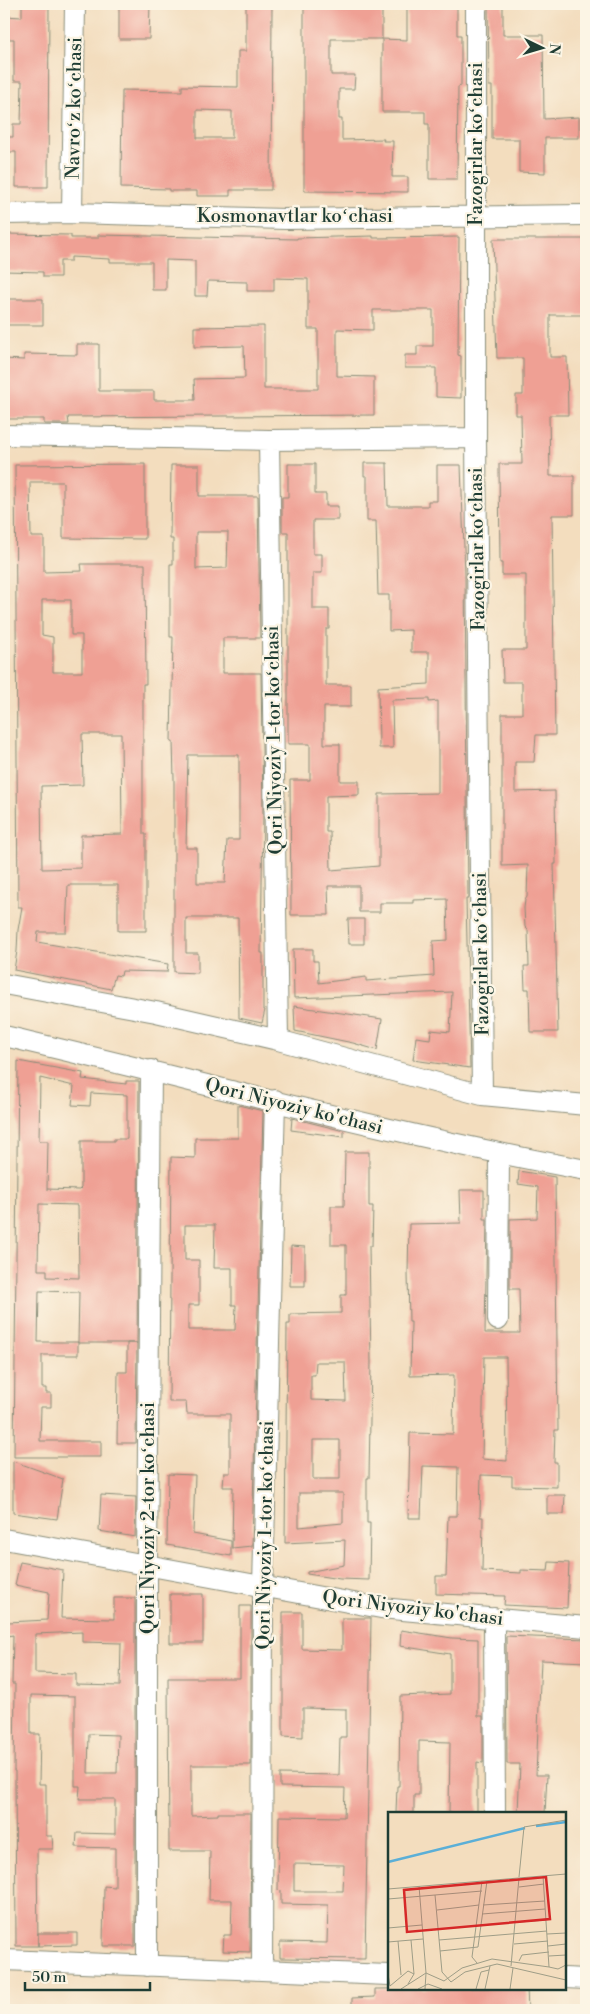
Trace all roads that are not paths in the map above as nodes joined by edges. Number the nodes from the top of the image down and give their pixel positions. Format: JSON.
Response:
{"nodes":[{"id":1,"x":75,"y":4,"type":"edge"},
{"id":2,"x":476,"y":4,"type":"edge"},
{"id":3,"x":72,"y":213,"type":"junction"},
{"id":4,"x":4,"y":214,"type":"edge"},
{"id":5,"x":476,"y":215,"type":"junction"},
{"id":6,"x":586,"y":215,"type":"edge"},
{"id":7,"x":4,"y":435,"type":"edge"},
{"id":8,"x":476,"y":438,"type":"junction"},
{"id":9,"x":269,"y":440,"type":"junction"},
{"id":10,"x":4,"y":984,"type":"edge"},
{"id":11,"x":4,"y":1036,"type":"edge"},
{"id":12,"x":278,"y":1040,"type":"junction"},
{"id":13,"x":151,"y":1070,"type":"junction"},
{"id":14,"x":482,"y":1095,"type":"junction"},
{"id":15,"x":275,"y":1100,"type":"junction"},
{"id":16,"x":586,"y":1105,"type":"edge"},
{"id":17,"x":499,"y":1154,"type":"junction"},
{"id":18,"x":586,"y":1170,"type":"edge"},
{"id":19,"x":498,"y":1320,"type":"dead end"},
{"id":20,"x":4,"y":1539,"type":"edge"},
{"id":21,"x":147,"y":1565,"type":"junction"},
{"id":22,"x":263,"y":1586,"type":"junction"},
{"id":23,"x":494,"y":1618,"type":"junction"},
{"id":24,"x":586,"y":1627,"type":"edge"},
{"id":25,"x":495,"y":1812,"type":"edge"},
{"id":26,"x":4,"y":1960,"type":"edge"},
{"id":27,"x":147,"y":1966,"type":"junction"},
{"id":28,"x":262,"y":1969,"type":"junction"},
{"id":29,"x":388,"y":1975,"type":"edge"},
{"id":30,"x":565,"y":1978,"type":"edge"},
{"id":31,"x":586,"y":1979,"type":"edge"}],
"edges":[{"from":1,"to":3,"type":"street","name":"Navroʻz koʻchasi"},
{"from":2,"to":5,"type":"street","name":"Fazogirlar koʻchasi"},
{"from":3,"to":4,"type":"street","name":"Kosmonavtlar koʻchasi"},
{"from":3,"to":5,"type":"street","name":"Kosmonavtlar koʻchasi"},
{"from":5,"to":6,"type":"street","name":"Kosmonavtlar koʻchasi"},
{"from":5,"to":8,"type":"street","name":"Fazogirlar koʻchasi"},
{"from":7,"to":9,"type":"street"},
{"from":8,"to":9,"type":"street"},
{"from":8,"to":14,"type":"street","name":"Fazogirlar koʻchasi"},
{"from":9,"to":12,"type":"street","name":"Qori Niyoziy 1-tor koʻchasi"},
{"from":10,"to":12,"type":"street"},
{"from":11,"to":13,"type":"street","name":"Qori Niyoziy ko'chasi"},
{"from":12,"to":14,"type":"street"},
{"from":13,"to":15,"type":"street","name":"Qori Niyoziy ko'chasi"},
{"from":13,"to":21,"type":"street","name":"Qori Niyoziy 2-tor koʻchasi"},
{"from":14,"to":16,"type":"street"},
{"from":15,"to":17,"type":"street","name":"Qori Niyoziy ko'chasi"},
{"from":15,"to":22,"type":"street","name":"Qori Niyoziy 1-tor koʻchasi"},
{"from":17,"to":18,"type":"street","name":"Qori Niyoziy ko'chasi"},
{"from":17,"to":19,"type":"street"},
{"from":20,"to":21,"type":"street","name":"Qori Niyoziy ko'chasi"},
{"from":21,"to":22,"type":"street","name":"Qori Niyoziy ko'chasi"},
{"from":21,"to":27,"type":"street","name":"Qori Niyoziy 2-tor koʻchasi"},
{"from":22,"to":23,"type":"street","name":"Qori Niyoziy ko'chasi"},
{"from":22,"to":28,"type":"street","name":"Qori Niyoziy 1-tor koʻchasi"},
{"from":23,"to":24,"type":"street","name":"Qori Niyoziy ko'chasi"},
{"from":23,"to":25,"type":"street"},
{"from":26,"to":27,"type":"street"},
{"from":27,"to":28,"type":"street"},
{"from":28,"to":29,"type":"street"},
{"from":30,"to":31,"type":"street"}]}
